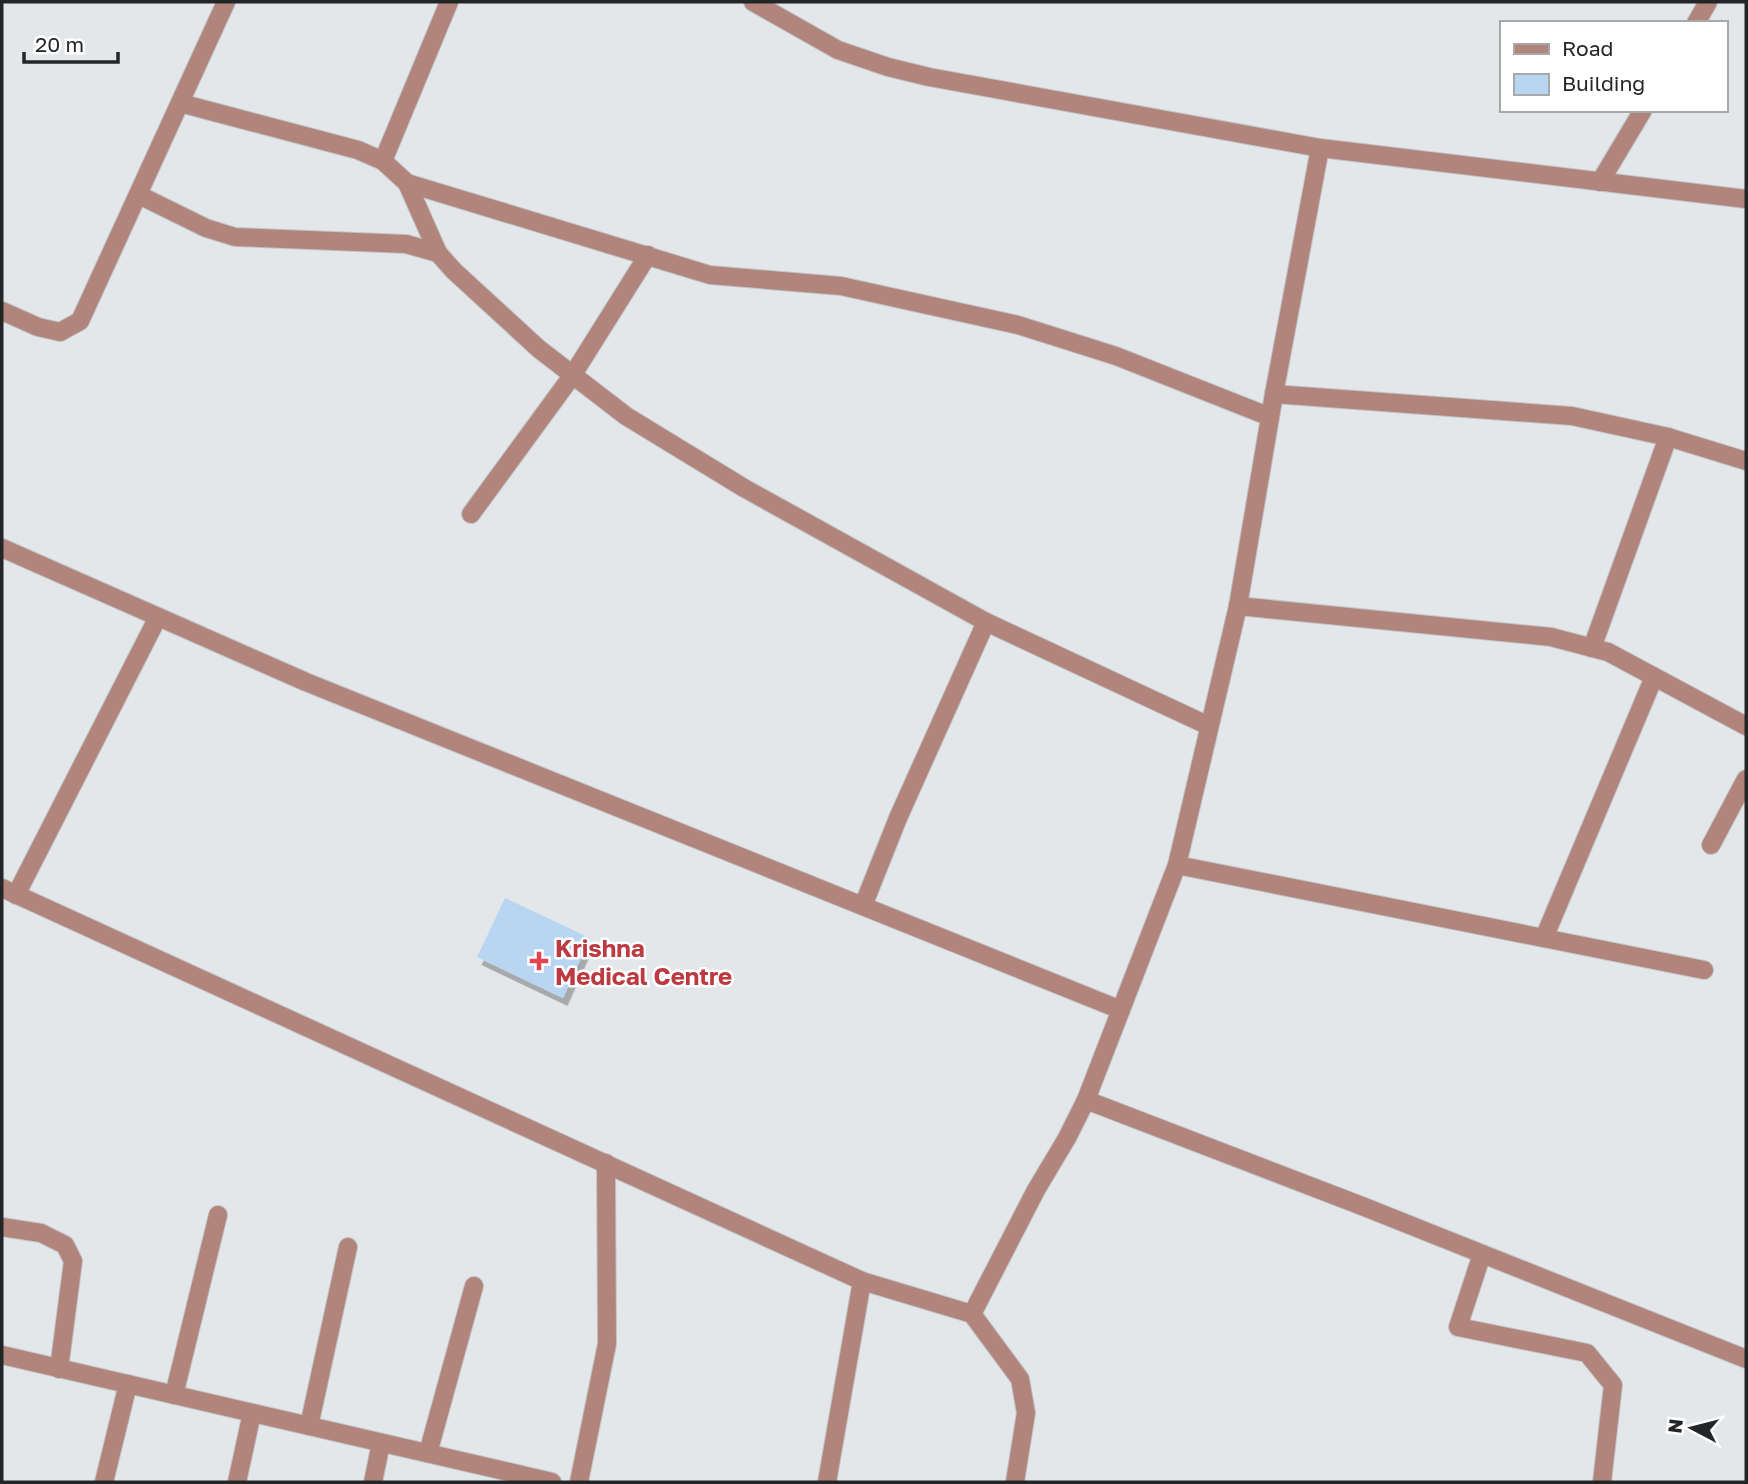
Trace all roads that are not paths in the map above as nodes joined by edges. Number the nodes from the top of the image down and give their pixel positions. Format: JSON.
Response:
{"nodes":[{"id":1,"x":226,"y":2,"type":"edge"},
{"id":2,"x":449,"y":2,"type":"edge"},
{"id":3,"x":753,"y":2,"type":"edge"},
{"id":4,"x":1708,"y":2,"type":"edge"},
{"id":5,"x":1697,"y":21,"type":"edge"},
{"id":6,"x":180,"y":103,"type":"junction"},
{"id":7,"x":1642,"y":112,"type":"edge"},
{"id":8,"x":1320,"y":148,"type":"junction"},
{"id":9,"x":383,"y":161,"type":"junction"},
{"id":10,"x":1600,"y":182,"type":"junction"},
{"id":11,"x":407,"y":183,"type":"junction"},
{"id":12,"x":139,"y":195,"type":"junction"},
{"id":13,"x":1746,"y":199,"type":"edge"},
{"id":14,"x":438,"y":253,"type":"junction"},
{"id":15,"x":648,"y":255,"type":"junction"},
{"id":16,"x":2,"y":312,"type":"edge"},
{"id":17,"x":572,"y":376,"type":"junction"},
{"id":18,"x":1273,"y":394,"type":"junction"},
{"id":19,"x":1270,"y":417,"type":"junction"},
{"id":20,"x":1668,"y":438,"type":"junction"},
{"id":21,"x":1746,"y":461,"type":"edge"},
{"id":22,"x":471,"y":514,"type":"dead end"},
{"id":23,"x":2,"y":548,"type":"edge"},
{"id":24,"x":1238,"y":606,"type":"junction"},
{"id":25,"x":158,"y":617,"type":"junction"},
{"id":26,"x":986,"y":622,"type":"junction"},
{"id":27,"x":1592,"y":648,"type":"junction"},
{"id":28,"x":1654,"y":677,"type":"junction"},
{"id":29,"x":1209,"y":726,"type":"junction"},
{"id":30,"x":1746,"y":726,"type":"edge"},
{"id":31,"x":1746,"y":779,"type":"edge"},
{"id":32,"x":1711,"y":845,"type":"dead end"},
{"id":33,"x":1177,"y":865,"type":"junction"},
{"id":34,"x":9,"y":892,"type":"edge"},
{"id":35,"x":863,"y":906,"type":"junction"},
{"id":36,"x":1545,"y":938,"type":"junction"},
{"id":37,"x":1704,"y":970,"type":"dead end"},
{"id":38,"x":1121,"y":1010,"type":"junction"},
{"id":39,"x":1086,"y":1100,"type":"junction"},
{"id":40,"x":607,"y":1163,"type":"junction"},
{"id":41,"x":218,"y":1215,"type":"dead end"},
{"id":42,"x":2,"y":1227,"type":"edge"},
{"id":43,"x":348,"y":1247,"type":"dead end"},
{"id":44,"x":1482,"y":1254,"type":"junction"},
{"id":45,"x":862,"y":1281,"type":"junction"},
{"id":46,"x":474,"y":1286,"type":"dead end"},
{"id":47,"x":972,"y":1314,"type":"junction"},
{"id":48,"x":2,"y":1355,"type":"edge"},
{"id":49,"x":1746,"y":1359,"type":"edge"},
{"id":50,"x":59,"y":1369,"type":"junction"},
{"id":51,"x":128,"y":1384,"type":"junction"},
{"id":52,"x":174,"y":1395,"type":"junction"},
{"id":53,"x":252,"y":1413,"type":"junction"},
{"id":54,"x":309,"y":1426,"type":"junction"},
{"id":55,"x":381,"y":1443,"type":"junction"},
{"id":56,"x":428,"y":1453,"type":"junction"},
{"id":57,"x":104,"y":1482,"type":"edge"},
{"id":58,"x":237,"y":1482,"type":"edge"},
{"id":59,"x":373,"y":1482,"type":"edge"},
{"id":60,"x":552,"y":1482,"type":"edge"},
{"id":61,"x":579,"y":1482,"type":"edge"},
{"id":62,"x":827,"y":1482,"type":"edge"},
{"id":63,"x":1015,"y":1482,"type":"edge"},
{"id":64,"x":1602,"y":1482,"type":"edge"}],
"edges":[{"from":1,"to":6,"type":"street"},
{"from":2,"to":9,"type":"street"},
{"from":3,"to":8,"type":"street"},
{"from":4,"to":5,"type":"street"},
{"from":6,"to":9,"type":"street"},
{"from":6,"to":12,"type":"street"},
{"from":7,"to":10,"type":"street"},
{"from":8,"to":10,"type":"street"},
{"from":8,"to":18,"type":"street"},
{"from":9,"to":11,"type":"street"},
{"from":10,"to":13,"type":"street"},
{"from":11,"to":14,"type":"street"},
{"from":11,"to":15,"type":"street"},
{"from":12,"to":14,"type":"street"},
{"from":12,"to":16,"type":"street"},
{"from":14,"to":17,"type":"street"},
{"from":15,"to":17,"type":"street"},
{"from":15,"to":19,"type":"street"},
{"from":17,"to":22,"type":"street"},
{"from":17,"to":26,"type":"street"},
{"from":18,"to":19,"type":"street"},
{"from":18,"to":20,"type":"street"},
{"from":19,"to":24,"type":"street"},
{"from":20,"to":21,"type":"street"},
{"from":20,"to":27,"type":"street"},
{"from":23,"to":25,"type":"street"},
{"from":24,"to":27,"type":"street"},
{"from":24,"to":29,"type":"street"},
{"from":25,"to":34,"type":"street"},
{"from":25,"to":35,"type":"street"},
{"from":26,"to":29,"type":"street"},
{"from":26,"to":35,"type":"street"},
{"from":27,"to":28,"type":"street"},
{"from":28,"to":30,"type":"street"},
{"from":28,"to":36,"type":"street"},
{"from":29,"to":33,"type":"street"},
{"from":31,"to":32,"type":"street"},
{"from":33,"to":36,"type":"street"},
{"from":33,"to":38,"type":"street"},
{"from":34,"to":40,"type":"street"},
{"from":35,"to":38,"type":"street"},
{"from":36,"to":37,"type":"street"},
{"from":38,"to":39,"type":"street"},
{"from":39,"to":44,"type":"street"},
{"from":39,"to":47,"type":"street"},
{"from":40,"to":45,"type":"street"},
{"from":40,"to":61,"type":"street"},
{"from":41,"to":52,"type":"street"},
{"from":42,"to":50,"type":"street"},
{"from":43,"to":54,"type":"street"},
{"from":44,"to":49,"type":"street"},
{"from":44,"to":64,"type":"street"},
{"from":45,"to":47,"type":"street"},
{"from":45,"to":62,"type":"street"},
{"from":46,"to":56,"type":"street"},
{"from":47,"to":63,"type":"street"},
{"from":48,"to":50,"type":"street"},
{"from":50,"to":51,"type":"street"},
{"from":51,"to":52,"type":"street"},
{"from":51,"to":57,"type":"street"},
{"from":52,"to":53,"type":"street"},
{"from":53,"to":54,"type":"street"},
{"from":53,"to":58,"type":"street"},
{"from":54,"to":55,"type":"street"},
{"from":55,"to":56,"type":"street"},
{"from":55,"to":59,"type":"street"},
{"from":56,"to":60,"type":"street"}]}
